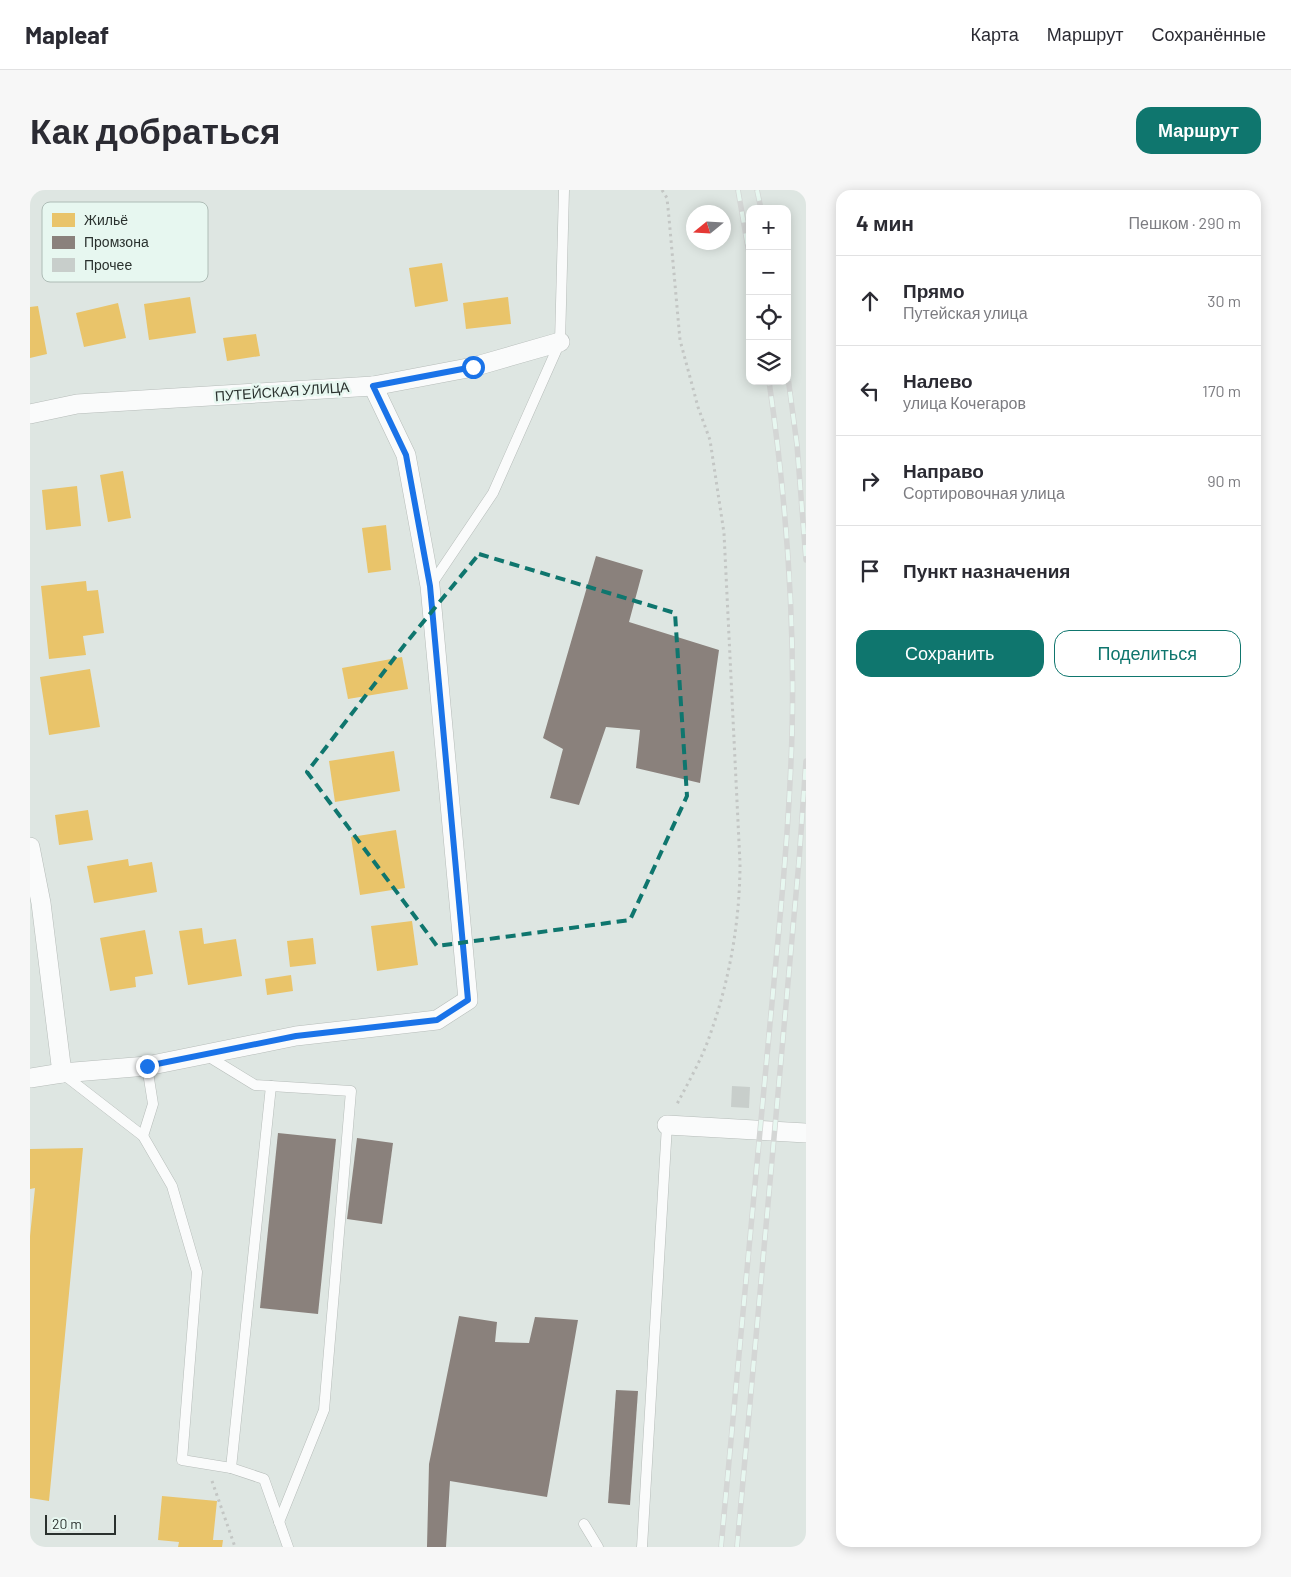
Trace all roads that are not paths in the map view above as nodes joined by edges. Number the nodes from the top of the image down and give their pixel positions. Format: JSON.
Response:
{"nodes":[{"id":1,"x":564,"y":190,"type":"edge"},
{"id":2,"x":560,"y":342,"type":"junction"},
{"id":3,"x":373,"y":386,"type":"junction"},
{"id":4,"x":30,"y":414,"type":"edge"},
{"id":5,"x":430,"y":586,"type":"junction"},
{"id":6,"x":30,"y":847,"type":"edge"},
{"id":7,"x":206,"y":1054,"type":"junction"},
{"id":8,"x":147,"y":1066,"type":"junction"},
{"id":9,"x":62,"y":1073,"type":"junction"},
{"id":10,"x":30,"y":1078,"type":"edge"},
{"id":11,"x":270,"y":1086,"type":"junction"},
{"id":12,"x":667,"y":1125,"type":"joint"},
{"id":13,"x":806,"y":1133,"type":"edge"},
{"id":14,"x":143,"y":1136,"type":"junction"},
{"id":15,"x":231,"y":1468,"type":"junction"},
{"id":16,"x":279,"y":1522,"type":"junction"},
{"id":17,"x":584,"y":1524,"type":"dead end"},
{"id":18,"x":288,"y":1547,"type":"edge"},
{"id":19,"x":598,"y":1547,"type":"edge"},
{"id":20,"x":642,"y":1547,"type":"edge"}],
"edges":[{"from":1,"to":2,"type":"lane"},
{"from":2,"to":3,"type":"street","name":"ПУТЕЙСКАЯ УЛИЦА"},
{"from":2,"to":5,"type":"lane"},
{"from":3,"to":4,"type":"street","name":"ПУТЕЙСКАЯ УЛИЦА"},
{"from":3,"to":5,"type":"street"},
{"from":5,"to":7,"type":"street"},
{"from":6,"to":9,"type":"street"},
{"from":7,"to":8,"type":"street"},
{"from":7,"to":11,"type":"lane"},
{"from":8,"to":9,"type":"street"},
{"from":8,"to":14,"type":"lane"},
{"from":9,"to":10,"type":"street"},
{"from":9,"to":14,"type":"lane"},
{"from":11,"to":15,"type":"lane"},
{"from":11,"to":16,"type":"lane"},
{"from":12,"to":13,"type":"street"},
{"from":12,"to":20,"type":"lane"},
{"from":14,"to":15,"type":"lane"},
{"from":15,"to":16,"type":"lane"},
{"from":16,"to":18,"type":"lane"},
{"from":17,"to":19,"type":"lane"}]}
